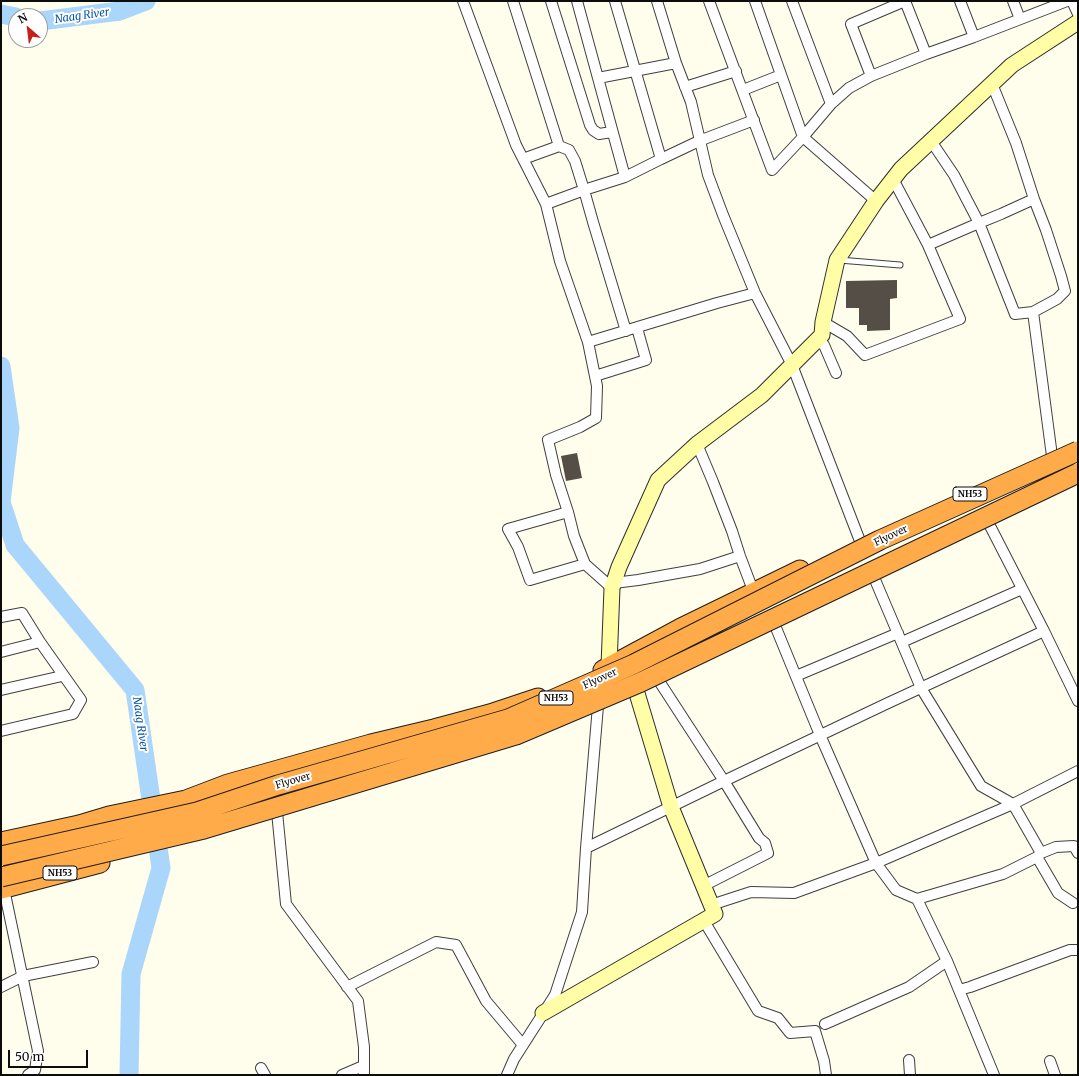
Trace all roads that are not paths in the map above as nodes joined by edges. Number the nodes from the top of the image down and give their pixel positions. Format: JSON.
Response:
{"nodes":[{"id":1,"x":463,"y":1,"type":"edge"},
{"id":2,"x":512,"y":1,"type":"edge"},
{"id":3,"x":551,"y":1,"type":"edge"},
{"id":4,"x":577,"y":1,"type":"edge"},
{"id":5,"x":615,"y":1,"type":"edge"},
{"id":6,"x":657,"y":1,"type":"edge"},
{"id":7,"x":709,"y":1,"type":"edge"},
{"id":8,"x":755,"y":1,"type":"edge"},
{"id":9,"x":792,"y":1,"type":"edge"},
{"id":10,"x":905,"y":1,"type":"edge"},
{"id":11,"x":960,"y":1,"type":"edge"},
{"id":12,"x":1013,"y":1,"type":"edge"},
{"id":13,"x":1067,"y":1,"type":"edge"},
{"id":14,"x":1072,"y":1,"type":"edge"},
{"id":15,"x":1078,"y":14,"type":"edge"},
{"id":16,"x":1020,"y":19,"type":"junction"},
{"id":17,"x":1078,"y":22,"type":"edge"},
{"id":18,"x":974,"y":37,"type":"junction"},
{"id":19,"x":926,"y":54,"type":"junction"},
{"id":20,"x":676,"y":63,"type":"junction"},
{"id":21,"x":635,"y":71,"type":"junction"},
{"id":22,"x":736,"y":71,"type":"junction"},
{"id":23,"x":781,"y":75,"type":"junction"},
{"id":24,"x":872,"y":76,"type":"junction"},
{"id":25,"x":598,"y":78,"type":"junction"},
{"id":26,"x":992,"y":84,"type":"junction"},
{"id":27,"x":685,"y":87,"type":"junction"},
{"id":28,"x":742,"y":90,"type":"junction"},
{"id":29,"x":832,"y":104,"type":"junction"},
{"id":30,"x":754,"y":120,"type":"junction"},
{"id":31,"x":612,"y":132,"type":"junction"},
{"id":32,"x":803,"y":137,"type":"junction"},
{"id":33,"x":699,"y":141,"type":"junction"},
{"id":34,"x":931,"y":141,"type":"junction"},
{"id":35,"x":559,"y":146,"type":"junction"},
{"id":36,"x":524,"y":159,"type":"junction"},
{"id":37,"x":661,"y":159,"type":"junction"},
{"id":38,"x":625,"y":177,"type":"junction"},
{"id":39,"x":893,"y":179,"type":"junction"},
{"id":40,"x":584,"y":190,"type":"junction"},
{"id":41,"x":1034,"y":199,"type":"junction"},
{"id":42,"x":876,"y":201,"type":"junction"},
{"id":43,"x":546,"y":204,"type":"junction"},
{"id":44,"x":979,"y":223,"type":"junction"},
{"id":45,"x":928,"y":245,"type":"junction"},
{"id":46,"x":837,"y":260,"type":"junction"},
{"id":47,"x":900,"y":265,"type":"dead end"},
{"id":48,"x":755,"y":294,"type":"junction"},
{"id":49,"x":1033,"y":312,"type":"junction"},
{"id":50,"x":823,"y":322,"type":"junction"},
{"id":51,"x":637,"y":328,"type":"junction"},
{"id":52,"x":626,"y":331,"type":"junction"},
{"id":53,"x":816,"y":341,"type":"junction"},
{"id":54,"x":588,"y":342,"type":"junction"},
{"id":55,"x":792,"y":365,"type":"junction"},
{"id":56,"x":836,"y":373,"type":"dead end"},
{"id":57,"x":595,"y":376,"type":"junction"},
{"id":58,"x":697,"y":444,"type":"junction"},
{"id":59,"x":1078,"y":445,"type":"edge"},
{"id":60,"x":1078,"y":451,"type":"edge"},
{"id":61,"x":1052,"y":456,"type":"junction"},
{"id":62,"x":1078,"y":473,"type":"edge"},
{"id":63,"x":1078,"y":480,"type":"edge"},
{"id":64,"x":976,"y":491,"type":"junction"},
{"id":65,"x":568,"y":512,"type":"junction"},
{"id":66,"x":988,"y":522,"type":"junction"},
{"id":67,"x":860,"y":541,"type":"junction"},
{"id":68,"x":740,"y":556,"type":"junction"},
{"id":69,"x":585,"y":564,"type":"junction"},
{"id":70,"x":873,"y":574,"type":"junction"},
{"id":71,"x":613,"y":586,"type":"junction"},
{"id":72,"x":1022,"y":589,"type":"junction"},
{"id":73,"x":747,"y":596,"type":"junction"},
{"id":74,"x":1,"y":617,"type":"edge"},
{"id":75,"x":774,"y":624,"type":"junction"},
{"id":76,"x":1044,"y":631,"type":"junction"},
{"id":77,"x":755,"y":633,"type":"junction"},
{"id":78,"x":900,"y":638,"type":"junction"},
{"id":79,"x":40,"y":642,"type":"junction"},
{"id":80,"x":1,"y":652,"type":"edge"},
{"id":81,"x":609,"y":666,"type":"junction"},
{"id":82,"x":62,"y":676,"type":"junction"},
{"id":83,"x":796,"y":676,"type":"junction"},
{"id":84,"x":658,"y":678,"type":"junction"},
{"id":85,"x":921,"y":688,"type":"junction"},
{"id":86,"x":1,"y":690,"type":"edge"},
{"id":87,"x":636,"y":690,"type":"junction"},
{"id":88,"x":1077,"y":696,"type":"edge"},
{"id":89,"x":598,"y":706,"type":"junction"},
{"id":90,"x":1,"y":731,"type":"edge"},
{"id":91,"x":820,"y":735,"type":"junction"},
{"id":92,"x":1078,"y":771,"type":"edge"},
{"id":93,"x":724,"y":781,"type":"junction"},
{"id":94,"x":186,"y":800,"type":"junction"},
{"id":95,"x":1013,"y":804,"type":"junction"},
{"id":96,"x":671,"y":807,"type":"junction"},
{"id":97,"x":277,"y":812,"type":"junction"},
{"id":98,"x":195,"y":839,"type":"junction"},
{"id":99,"x":1,"y":842,"type":"edge"},
{"id":100,"x":586,"y":848,"type":"junction"},
{"id":101,"x":1078,"y":853,"type":"edge"},
{"id":102,"x":1039,"y":855,"type":"junction"},
{"id":103,"x":1,"y":856,"type":"edge"},
{"id":104,"x":876,"y":863,"type":"junction"},
{"id":105,"x":2,"y":885,"type":"edge"},
{"id":106,"x":703,"y":886,"type":"junction"},
{"id":107,"x":917,"y":899,"type":"junction"},
{"id":108,"x":1072,"y":903,"type":"dead end"},
{"id":109,"x":711,"y":905,"type":"junction"},
{"id":110,"x":704,"y":920,"type":"junction"},
{"id":111,"x":1078,"y":950,"type":"edge"},
{"id":112,"x":948,"y":961,"type":"junction"},
{"id":113,"x":93,"y":962,"type":"dead end"},
{"id":114,"x":23,"y":976,"type":"junction"},
{"id":115,"x":1,"y":987,"type":"edge"},
{"id":116,"x":347,"y":987,"type":"junction"},
{"id":117,"x":959,"y":990,"type":"junction"},
{"id":118,"x":543,"y":1013,"type":"junction"},
{"id":119,"x":825,"y":1024,"type":"dead end"},
{"id":120,"x":523,"y":1045,"type":"junction"},
{"id":121,"x":909,"y":1060,"type":"dead end"},
{"id":122,"x":1050,"y":1060,"type":"dead end"},
{"id":123,"x":364,"y":1071,"type":"edge"},
{"id":124,"x":28,"y":1075,"type":"edge"},
{"id":125,"x":342,"y":1075,"type":"edge"},
{"id":126,"x":507,"y":1075,"type":"edge"},
{"id":127,"x":826,"y":1075,"type":"edge"},
{"id":128,"x":910,"y":1075,"type":"edge"},
{"id":129,"x":994,"y":1075,"type":"edge"},
{"id":130,"x":1055,"y":1075,"type":"edge"}],
"edges":[{"from":1,"to":36,"type":"street"},
{"from":2,"to":35,"type":"street"},
{"from":3,"to":31,"type":"street"},
{"from":4,"to":25,"type":"street"},
{"from":5,"to":21,"type":"street"},
{"from":6,"to":20,"type":"street"},
{"from":7,"to":22,"type":"street"},
{"from":8,"to":23,"type":"street"},
{"from":9,"to":29,"type":"street"},
{"from":10,"to":19,"type":"street"},
{"from":10,"to":24,"type":"street"},
{"from":11,"to":18,"type":"street"},
{"from":12,"to":16,"type":"street"},
{"from":13,"to":16,"type":"street"},
{"from":14,"to":15,"type":"street"},
{"from":16,"to":18,"type":"street"},
{"from":17,"to":26,"type":"street"},
{"from":18,"to":19,"type":"street"},
{"from":19,"to":24,"type":"street"},
{"from":20,"to":21,"type":"street"},
{"from":20,"to":27,"type":"street"},
{"from":21,"to":25,"type":"street"},
{"from":21,"to":37,"type":"street"},
{"from":22,"to":27,"type":"street"},
{"from":22,"to":28,"type":"street"},
{"from":23,"to":28,"type":"street"},
{"from":23,"to":32,"type":"street"},
{"from":24,"to":29,"type":"street"},
{"from":25,"to":31,"type":"street"},
{"from":26,"to":34,"type":"street"},
{"from":26,"to":41,"type":"street"},
{"from":27,"to":33,"type":"street"},
{"from":28,"to":30,"type":"street"},
{"from":29,"to":32,"type":"street"},
{"from":30,"to":32,"type":"street"},
{"from":30,"to":33,"type":"street"},
{"from":31,"to":38,"type":"street"},
{"from":32,"to":42,"type":"street"},
{"from":33,"to":37,"type":"street"},
{"from":33,"to":48,"type":"street"},
{"from":34,"to":39,"type":"street"},
{"from":34,"to":44,"type":"street"},
{"from":35,"to":36,"type":"street"},
{"from":35,"to":40,"type":"street"},
{"from":36,"to":43,"type":"street"},
{"from":37,"to":38,"type":"street"},
{"from":38,"to":40,"type":"street"},
{"from":39,"to":42,"type":"street"},
{"from":39,"to":45,"type":"street"},
{"from":40,"to":43,"type":"street"},
{"from":40,"to":52,"type":"street"},
{"from":41,"to":44,"type":"street"},
{"from":41,"to":49,"type":"street"},
{"from":42,"to":46,"type":"street"},
{"from":43,"to":54,"type":"street"},
{"from":44,"to":45,"type":"street"},
{"from":44,"to":49,"type":"street"},
{"from":45,"to":50,"type":"street"},
{"from":46,"to":47,"type":"lane"},
{"from":46,"to":50,"type":"street"},
{"from":48,"to":51,"type":"street"},
{"from":48,"to":55,"type":"street"},
{"from":49,"to":61,"type":"street"},
{"from":50,"to":53,"type":"street"},
{"from":51,"to":52,"type":"street"},
{"from":51,"to":57,"type":"street"},
{"from":52,"to":54,"type":"street"},
{"from":53,"to":55,"type":"street"},
{"from":53,"to":56,"type":"street"},
{"from":54,"to":57,"type":"street"},
{"from":55,"to":58,"type":"street"},
{"from":55,"to":67,"type":"street"},
{"from":57,"to":65,"type":"street"},
{"from":58,"to":68,"type":"street"},
{"from":58,"to":71,"type":"street"},
{"from":59,"to":61,"type":"highway","number":"NH53"},
{"from":60,"to":103,"type":"highway","name":"Flyover","number":"NH53","bridge":true},
{"from":61,"to":64,"type":"highway","number":"NH53"},
{"from":62,"to":105,"type":"highway","name":"Flyover","number":"NH53","bridge":true},
{"from":63,"to":66,"type":"highway","number":"NH53"},
{"from":64,"to":66,"type":"highway"},
{"from":64,"to":67,"type":"highway","number":"NH53"},
{"from":65,"to":69,"type":"street"},
{"from":65,"to":69,"type":"street"},
{"from":66,"to":70,"type":"highway","number":"NH53"},
{"from":66,"to":72,"type":"street"},
{"from":67,"to":73,"type":"highway","number":"NH53"},
{"from":68,"to":71,"type":"street"},
{"from":68,"to":73,"type":"street"},
{"from":69,"to":71,"type":"street"},
{"from":70,"to":75,"type":"highway","number":"NH53"},
{"from":70,"to":78,"type":"street"},
{"from":71,"to":81,"type":"street"},
{"from":72,"to":76,"type":"street"},
{"from":72,"to":78,"type":"street"},
{"from":73,"to":77,"type":"highway"},
{"from":73,"to":81,"type":"highway","number":"NH53"},
{"from":74,"to":79,"type":"street"},
{"from":75,"to":77,"type":"highway","number":"NH53"},
{"from":75,"to":83,"type":"street"},
{"from":76,"to":85,"type":"street"},
{"from":76,"to":88,"type":"street"},
{"from":77,"to":84,"type":"highway","number":"NH53"},
{"from":78,"to":83,"type":"street"},
{"from":78,"to":85,"type":"street"},
{"from":79,"to":80,"type":"street"},
{"from":79,"to":82,"type":"street"},
{"from":81,"to":87,"type":"street"},
{"from":81,"to":94,"type":"highway","number":"NH53"},
{"from":82,"to":86,"type":"street"},
{"from":82,"to":90,"type":"street"},
{"from":83,"to":91,"type":"street"},
{"from":84,"to":87,"type":"highway","number":"NH53"},
{"from":84,"to":93,"type":"street"},
{"from":85,"to":91,"type":"street"},
{"from":85,"to":95,"type":"street"},
{"from":87,"to":89,"type":"highway","number":"NH53"},
{"from":87,"to":96,"type":"street"},
{"from":89,"to":97,"type":"highway","number":"NH53"},
{"from":89,"to":100,"type":"street"},
{"from":91,"to":93,"type":"street"},
{"from":91,"to":104,"type":"street"},
{"from":92,"to":95,"type":"street"},
{"from":93,"to":96,"type":"street"},
{"from":93,"to":106,"type":"street"},
{"from":94,"to":98,"type":"highway"},
{"from":94,"to":99,"type":"highway","number":"NH53"},
{"from":95,"to":102,"type":"street"},
{"from":95,"to":104,"type":"street"},
{"from":96,"to":100,"type":"street"},
{"from":96,"to":106,"type":"street"},
{"from":97,"to":98,"type":"highway","number":"NH53"},
{"from":97,"to":116,"type":"street"},
{"from":98,"to":105,"type":"highway","number":"NH53"},
{"from":100,"to":118,"type":"street"},
{"from":101,"to":102,"type":"street"},
{"from":102,"to":107,"type":"street"},
{"from":102,"to":108,"type":"street"},
{"from":104,"to":107,"type":"street"},
{"from":104,"to":109,"type":"street"},
{"from":105,"to":114,"type":"street"},
{"from":106,"to":109,"type":"street"},
{"from":107,"to":112,"type":"street"},
{"from":109,"to":110,"type":"street"},
{"from":110,"to":118,"type":"street"},
{"from":110,"to":127,"type":"street"},
{"from":111,"to":117,"type":"street"},
{"from":112,"to":117,"type":"street"},
{"from":112,"to":119,"type":"street"},
{"from":113,"to":114,"type":"street"},
{"from":114,"to":115,"type":"street"},
{"from":114,"to":124,"type":"street"},
{"from":116,"to":120,"type":"street"},
{"from":116,"to":123,"type":"street"},
{"from":117,"to":129,"type":"street"},
{"from":118,"to":120,"type":"street"},
{"from":120,"to":126,"type":"street"},
{"from":121,"to":128,"type":"street"},
{"from":122,"to":130,"type":"street"},
{"from":123,"to":125,"type":"street"}]}
